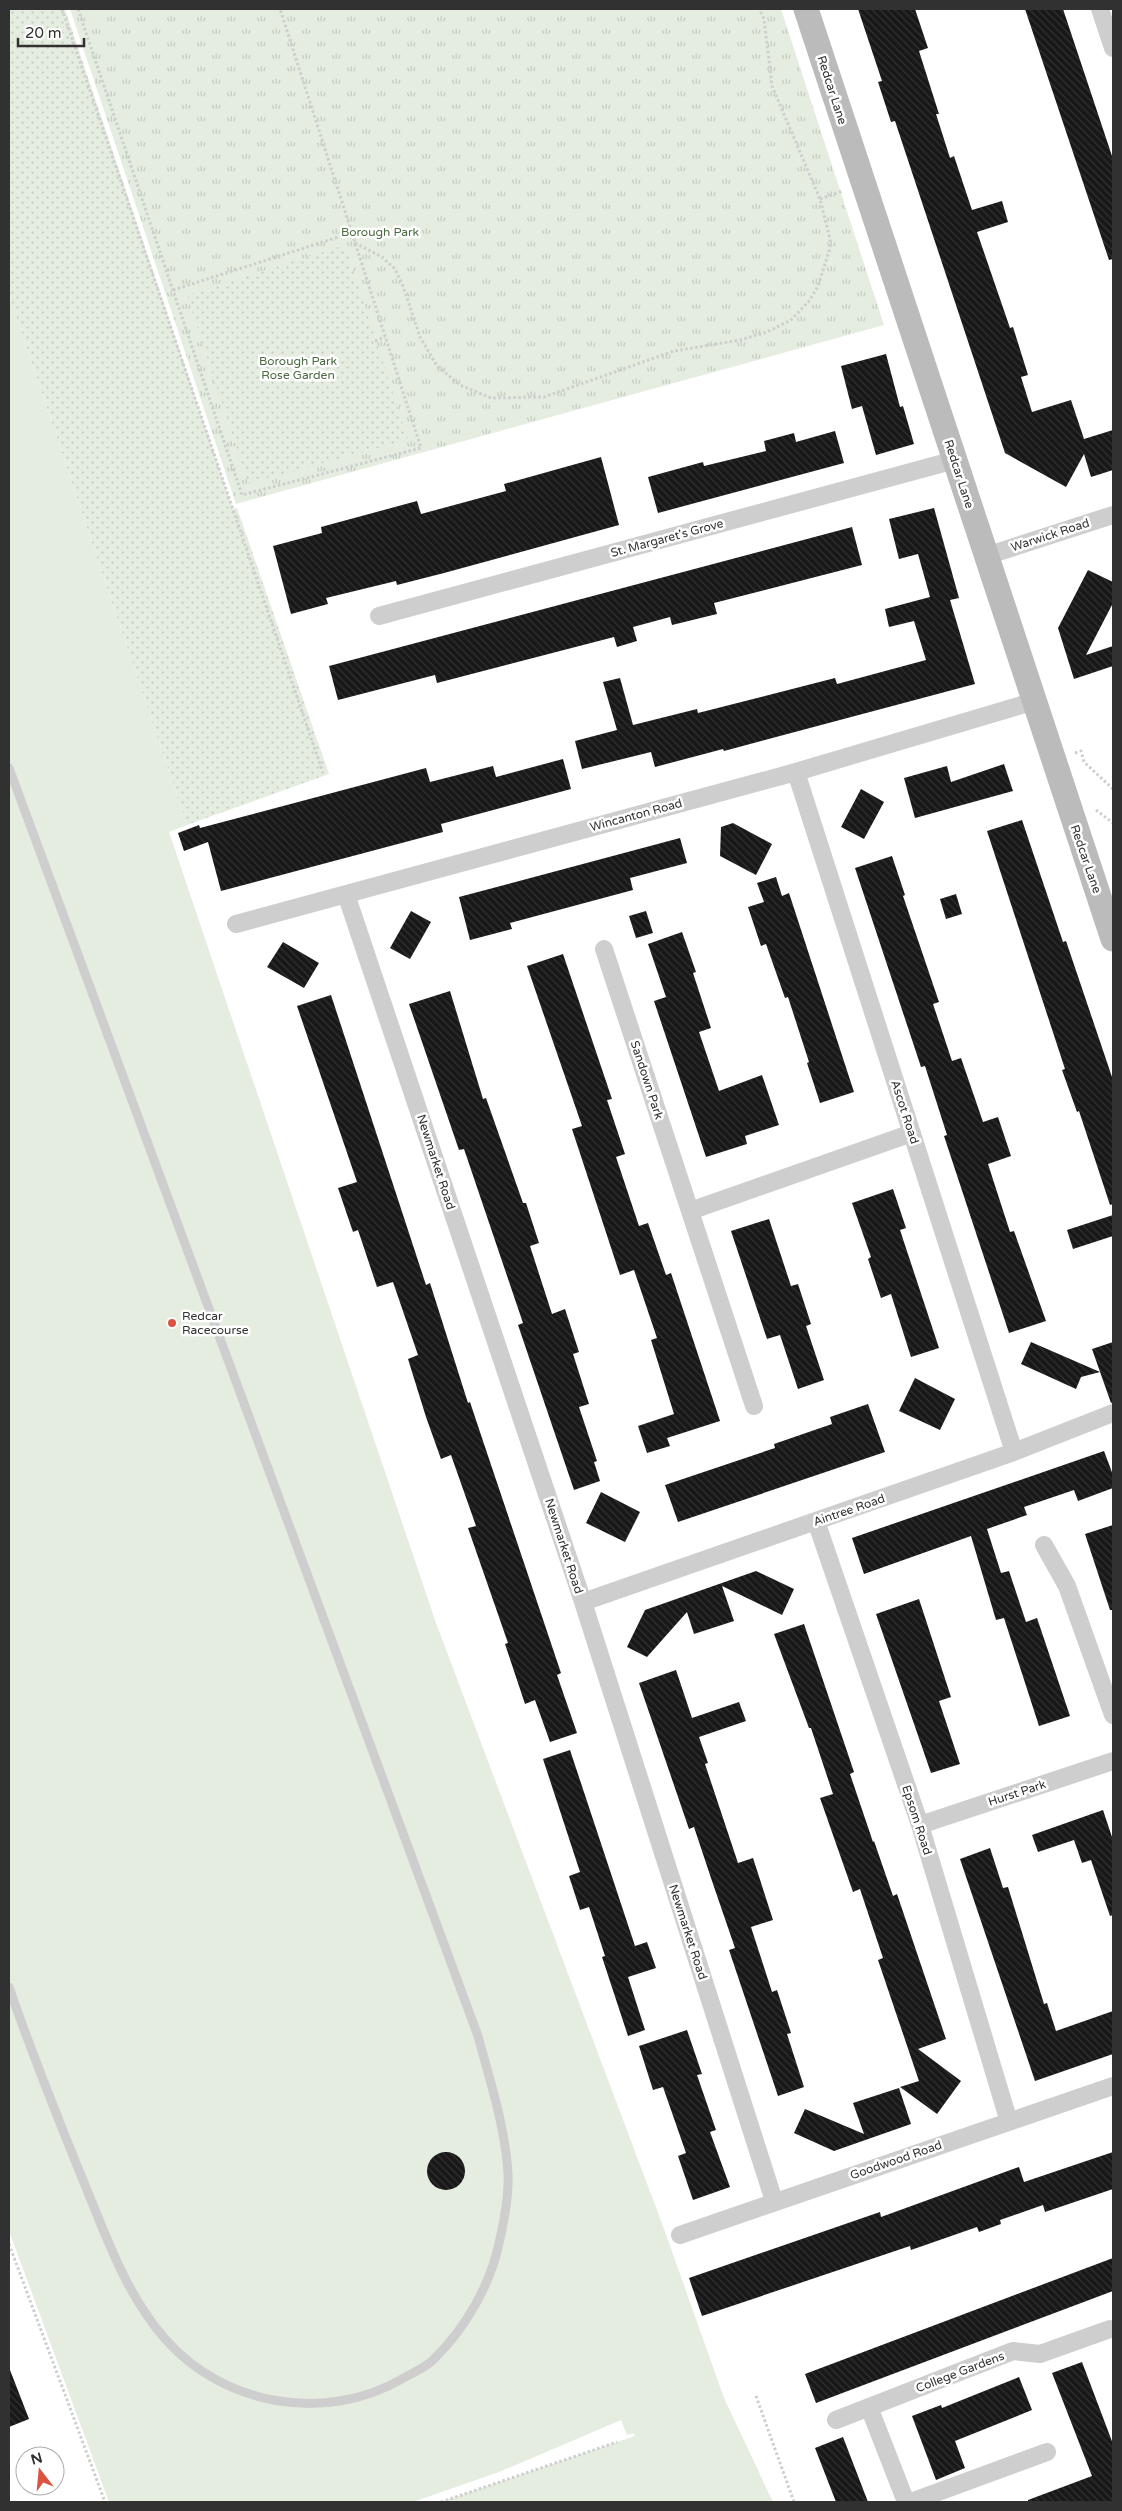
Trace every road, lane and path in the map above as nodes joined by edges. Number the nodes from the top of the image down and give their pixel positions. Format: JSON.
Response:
{"nodes":[{"id":1,"x":62,"y":9,"type":"edge"},
{"id":2,"x":78,"y":9,"type":"edge"},
{"id":3,"x":280,"y":9,"type":"edge"},
{"id":4,"x":759,"y":9,"type":"edge"},
{"id":5,"x":806,"y":9,"type":"edge"},
{"id":6,"x":1100,"y":9,"type":"edge"},
{"id":7,"x":1113,"y":48,"type":"edge"},
{"id":8,"x":351,"y":233,"type":"junction"},
{"id":9,"x":355,"y":244,"type":"junction"},
{"id":10,"x":173,"y":290,"type":"junction"},
{"id":11,"x":385,"y":337,"type":"junction"},
{"id":12,"x":374,"y":341,"type":"dead end"},
{"id":13,"x":955,"y":460,"type":"junction"},
{"id":14,"x":1113,"y":515,"type":"edge"},
{"id":15,"x":986,"y":556,"type":"junction"},
{"id":16,"x":379,"y":616,"type":"dead end"},
{"id":17,"x":1035,"y":701,"type":"junction"},
{"id":18,"x":1053,"y":760,"type":"junction"},
{"id":19,"x":9,"y":768,"type":"edge"},
{"id":20,"x":322,"y":770,"type":"dead end"},
{"id":21,"x":796,"y":772,"type":"junction"},
{"id":22,"x":1113,"y":789,"type":"edge"},
{"id":23,"x":346,"y":894,"type":"junction"},
{"id":24,"x":236,"y":924,"type":"dead end"},
{"id":25,"x":1113,"y":939,"type":"edge"},
{"id":26,"x":604,"y":949,"type":"dead end"},
{"id":27,"x":912,"y":1133,"type":"junction"},
{"id":28,"x":690,"y":1211,"type":"junction"},
{"id":29,"x":754,"y":1406,"type":"dead end"},
{"id":30,"x":1113,"y":1413,"type":"edge"},
{"id":31,"x":1014,"y":1452,"type":"junction"},
{"id":32,"x":816,"y":1521,"type":"junction"},
{"id":33,"x":1044,"y":1546,"type":"dead end"},
{"id":34,"x":583,"y":1602,"type":"junction"},
{"id":35,"x":1113,"y":1715,"type":"edge"},
{"id":36,"x":1113,"y":1761,"type":"edge"},
{"id":37,"x":920,"y":1825,"type":"junction"},
{"id":38,"x":9,"y":1987,"type":"edge"},
{"id":39,"x":1113,"y":2086,"type":"edge"},
{"id":40,"x":1009,"y":2122,"type":"junction"},
{"id":41,"x":774,"y":2201,"type":"junction"},
{"id":42,"x":680,"y":2235,"type":"dead end"},
{"id":43,"x":9,"y":2244,"type":"edge"},
{"id":44,"x":1112,"y":2332,"type":"edge"},
{"id":45,"x":756,"y":2396,"type":"dead end"},
{"id":46,"x":869,"y":2407,"type":"junction"},
{"id":47,"x":836,"y":2420,"type":"dead end"},
{"id":48,"x":617,"y":2442,"type":"dead end"},
{"id":49,"x":1047,"y":2452,"type":"dead end"},
{"id":50,"x":105,"y":2502,"type":"edge"},
{"id":51,"x":441,"y":2502,"type":"edge"},
{"id":52,"x":794,"y":2502,"type":"edge"},
{"id":53,"x":906,"y":2502,"type":"edge"},
{"id":54,"x":911,"y":2502,"type":"edge"}],
"edges":[{"from":1,"to":20,"type":"path"},
{"from":2,"to":10,"type":"path"},
{"from":3,"to":8,"type":"path"},
{"from":4,"to":9,"type":"path"},
{"from":5,"to":13,"type":"main road","name":"Redcar Lane"},
{"from":6,"to":7,"type":"street"},
{"from":8,"to":9,"type":"path"},
{"from":8,"to":10,"type":"path"},
{"from":9,"to":11,"type":"path"},
{"from":10,"to":11,"type":"path"},
{"from":11,"to":12,"type":"path"},
{"from":13,"to":15,"type":"main road","name":"Redcar Lane"},
{"from":13,"to":16,"type":"street","name":"St. Margaret's Grove"},
{"from":14,"to":15,"type":"street","name":"Warwick Road"},
{"from":15,"to":17,"type":"main road","name":"Redcar Lane"},
{"from":17,"to":18,"type":"main road","name":"Redcar Lane"},
{"from":17,"to":21,"type":"street","name":"Wincanton Road"},
{"from":18,"to":22,"type":"path"},
{"from":18,"to":25,"type":"main road","name":"Redcar Lane"},
{"from":19,"to":38,"type":"lane"},
{"from":21,"to":23,"type":"street","name":"Wincanton Road"},
{"from":21,"to":27,"type":"street","name":"Ascot Road"},
{"from":23,"to":24,"type":"street","name":"Wincanton Road"},
{"from":23,"to":34,"type":"street","name":"Newmarket Road"},
{"from":26,"to":28,"type":"street","name":"Sandown Park"},
{"from":27,"to":28,"type":"street"},
{"from":27,"to":31,"type":"street","name":"Ascot Road"},
{"from":28,"to":29,"type":"street","name":"Sandown Park"},
{"from":30,"to":31,"type":"street","name":"Aintree Road"},
{"from":31,"to":32,"type":"street","name":"Aintree Road"},
{"from":32,"to":34,"type":"street","name":"Aintree Road"},
{"from":32,"to":37,"type":"street","name":"Epsom Road"},
{"from":33,"to":35,"type":"street"},
{"from":34,"to":41,"type":"street","name":"Newmarket Road"},
{"from":36,"to":37,"type":"street","name":"Hurst Park"},
{"from":37,"to":40,"type":"street","name":"Epsom Road"},
{"from":39,"to":40,"type":"street","name":"Goodwood Road"},
{"from":40,"to":41,"type":"street","name":"Goodwood Road"},
{"from":41,"to":42,"type":"street","name":"Goodwood Road"},
{"from":43,"to":50,"type":"path"},
{"from":44,"to":46,"type":"street","name":"College Gardens"},
{"from":45,"to":52,"type":"path"},
{"from":46,"to":47,"type":"street","name":"College Gardens"},
{"from":46,"to":53,"type":"street"},
{"from":48,"to":51,"type":"path"},
{"from":49,"to":54,"type":"street"}]}
